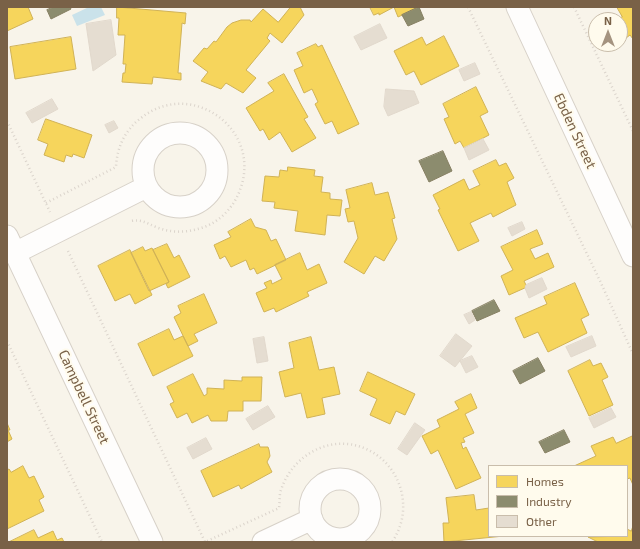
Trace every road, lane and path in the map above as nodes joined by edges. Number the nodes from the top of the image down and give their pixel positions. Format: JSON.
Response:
{"nodes":[{"id":1,"x":468,"y":7,"type":"edge"},
{"id":2,"x":517,"y":7,"type":"edge"},
{"id":3,"x":574,"y":7,"type":"edge"},
{"id":4,"x":7,"y":121,"type":"edge"},
{"id":5,"x":633,"y":131,"type":"edge"},
{"id":6,"x":146,"y":187,"type":"dead end"},
{"id":7,"x":59,"y":231,"type":"junction"},
{"id":8,"x":11,"y":245,"type":"edge"},
{"id":9,"x":633,"y":256,"type":"edge"},
{"id":10,"x":7,"y":341,"type":"edge"},
{"id":11,"x":633,"y":354,"type":"edge"},
{"id":12,"x":312,"y":519,"type":"dead end"},
{"id":13,"x":102,"y":542,"type":"edge"},
{"id":14,"x":152,"y":542,"type":"edge"},
{"id":15,"x":263,"y":542,"type":"edge"},
{"id":16,"x":392,"y":542,"type":"edge"}],
"edges":[{"from":1,"to":11,"type":"path"},
{"from":2,"to":9,"type":"street","name":"Ebden Street"},
{"from":3,"to":5,"type":"path"},
{"from":4,"to":7,"type":"path"},
{"from":6,"to":7,"type":"street","name":"Campbell Street"},
{"from":7,"to":8,"type":"street","name":"Campbell Street"},
{"from":7,"to":16,"type":"path"},
{"from":8,"to":14,"type":"street","name":"Campbell Street"},
{"from":10,"to":13,"type":"path"},
{"from":12,"to":15,"type":"street"}]}
